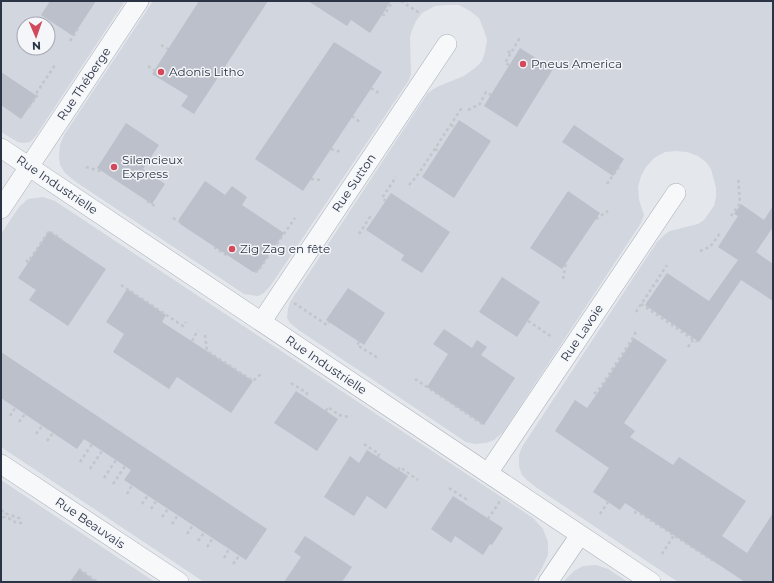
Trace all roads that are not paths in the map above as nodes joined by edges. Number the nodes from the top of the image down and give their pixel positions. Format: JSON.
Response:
{"nodes":[{"id":1,"x":139,"y":1,"type":"edge"},
{"id":2,"x":447,"y":44,"type":"dead end"},
{"id":3,"x":1,"y":148,"type":"edge"},
{"id":4,"x":29,"y":167,"type":"junction"},
{"id":5,"x":676,"y":193,"type":"dead end"},
{"id":6,"x":1,"y":209,"type":"edge"},
{"id":7,"x":262,"y":321,"type":"junction"},
{"id":8,"x":1,"y":464,"type":"edge"},
{"id":9,"x":488,"y":472,"type":"junction"},
{"id":10,"x":580,"y":535,"type":"junction"},
{"id":11,"x":179,"y":582,"type":"edge"},
{"id":12,"x":548,"y":582,"type":"edge"},
{"id":13,"x":651,"y":582,"type":"edge"}],
"edges":[{"from":1,"to":4,"type":"street","name":"Rue Théberge"},
{"from":2,"to":7,"type":"street","name":"Rue Sutton"},
{"from":3,"to":4,"type":"street","name":"Rue Industrielle"},
{"from":4,"to":6,"type":"street"},
{"from":4,"to":7,"type":"street","name":"Rue Industrielle"},
{"from":5,"to":9,"type":"street","name":"Rue Lavoie"},
{"from":7,"to":9,"type":"street","name":"Rue Industrielle"},
{"from":8,"to":11,"type":"street","name":"Rue Beauvais"},
{"from":9,"to":10,"type":"street","name":"Rue Industrielle"},
{"from":10,"to":12,"type":"street"},
{"from":10,"to":13,"type":"street","name":"Rue Industrielle"}]}
